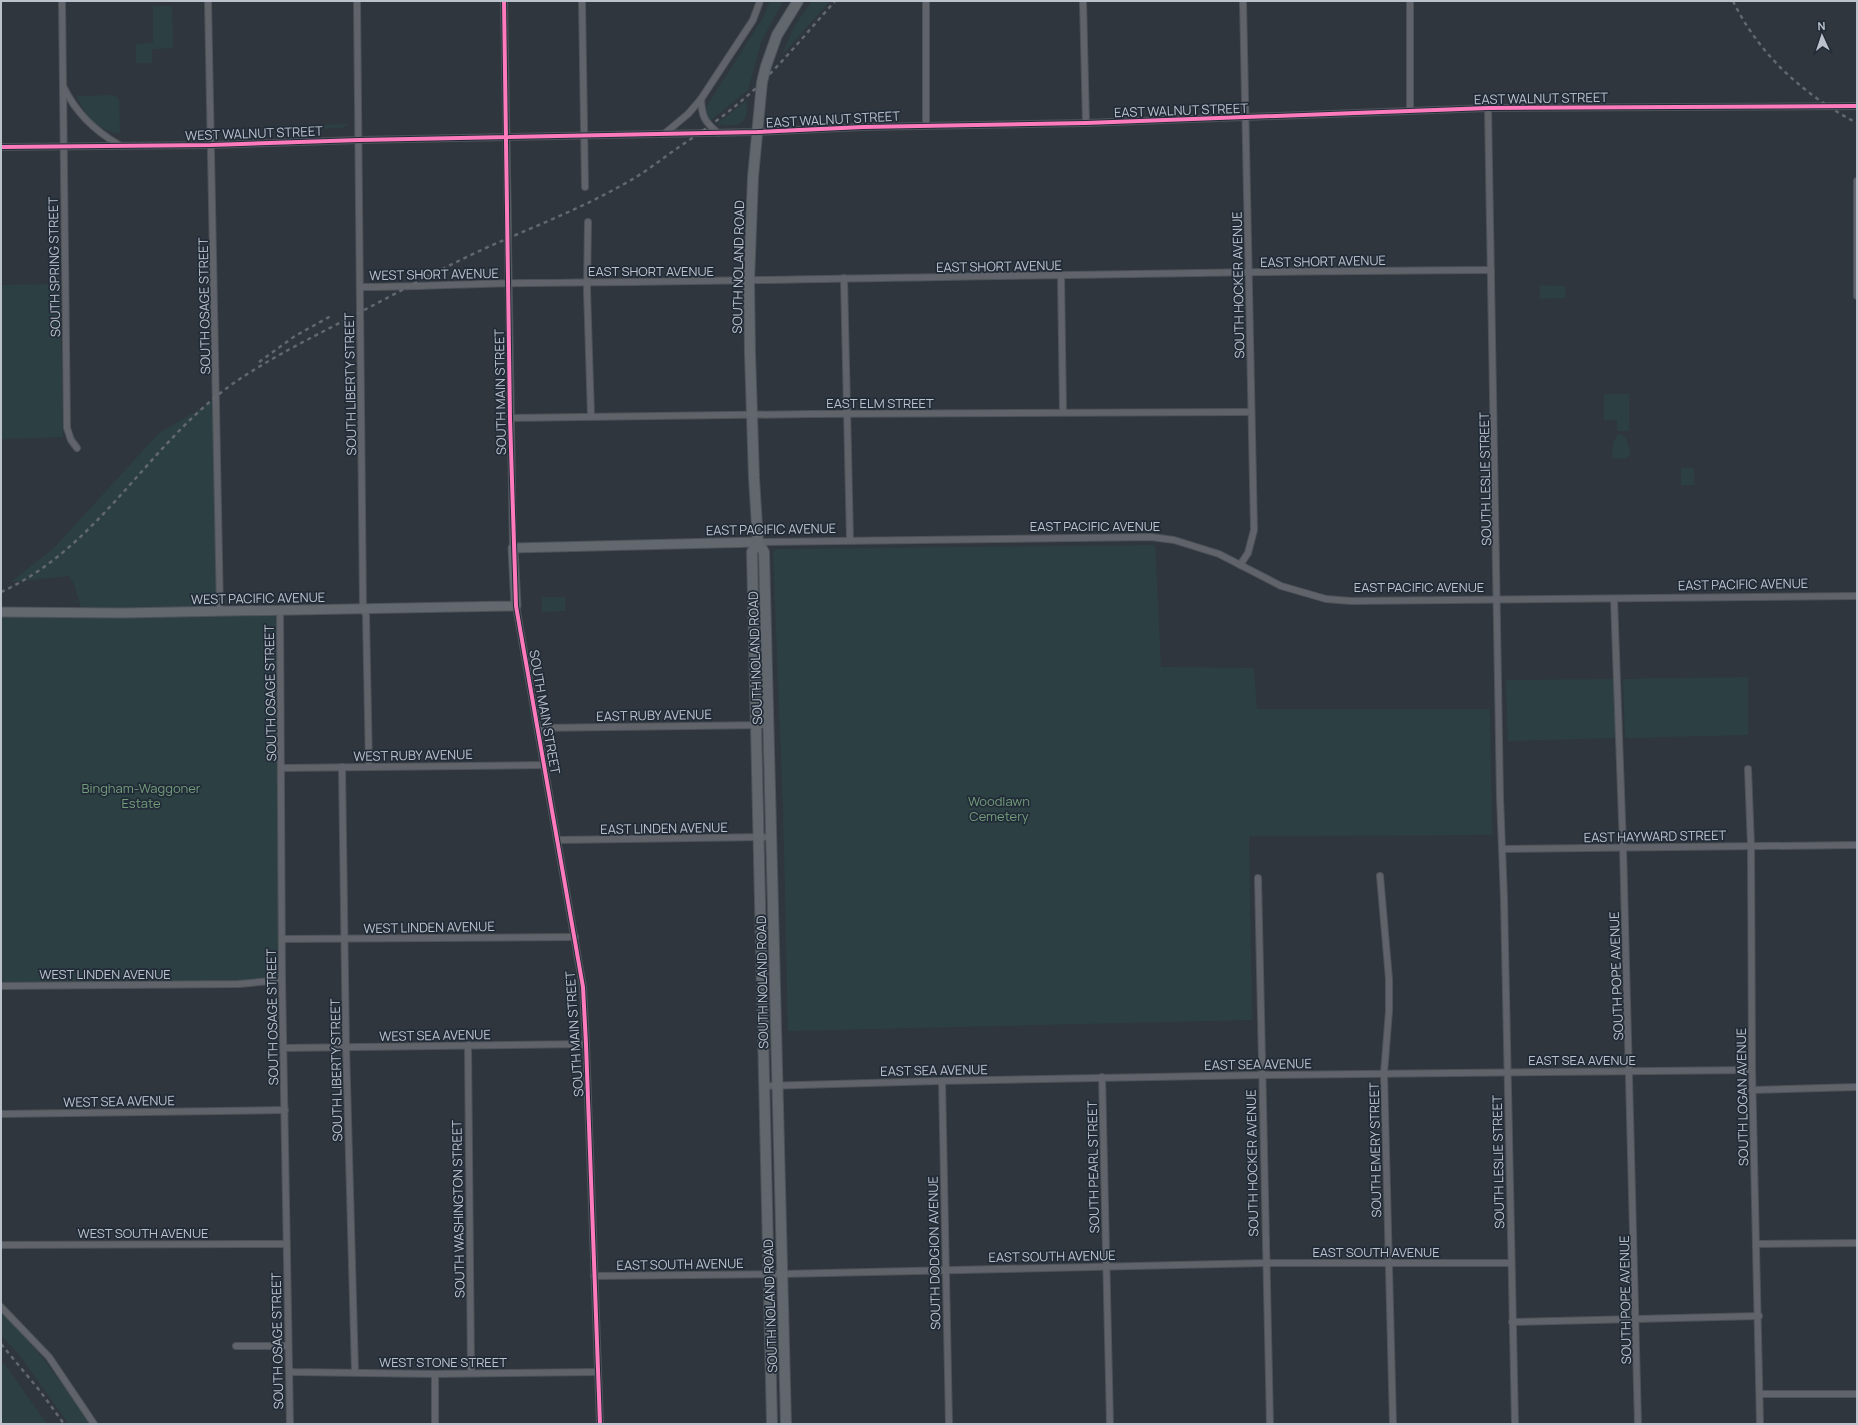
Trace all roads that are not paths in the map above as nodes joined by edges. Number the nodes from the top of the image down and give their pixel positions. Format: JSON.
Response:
{"nodes":[{"id":1,"x":62,"y":1,"type":"edge"},
{"id":2,"x":208,"y":1,"type":"edge"},
{"id":3,"x":357,"y":1,"type":"edge"},
{"id":4,"x":504,"y":1,"type":"edge"},
{"id":5,"x":582,"y":1,"type":"edge"},
{"id":6,"x":760,"y":1,"type":"edge"},
{"id":7,"x":798,"y":1,"type":"edge"},
{"id":8,"x":926,"y":1,"type":"edge"},
{"id":9,"x":1083,"y":1,"type":"edge"},
{"id":10,"x":1243,"y":1,"type":"edge"},
{"id":11,"x":1410,"y":1,"type":"edge"},
{"id":12,"x":62,"y":83,"type":"junction"},
{"id":13,"x":701,"y":99,"type":"junction"},
{"id":14,"x":1857,"y":106,"type":"edge"},
{"id":15,"x":1488,"y":108,"type":"junction"},
{"id":16,"x":1410,"y":111,"type":"junction"},
{"id":17,"x":1246,"y":118,"type":"junction"},
{"id":18,"x":1086,"y":123,"type":"junction"},
{"id":19,"x":926,"y":125,"type":"junction"},
{"id":20,"x":757,"y":132,"type":"junction"},
{"id":21,"x":718,"y":133,"type":"junction"},
{"id":22,"x":664,"y":134,"type":"junction"},
{"id":23,"x":584,"y":136,"type":"junction"},
{"id":24,"x":507,"y":138,"type":"junction"},
{"id":25,"x":359,"y":140,"type":"junction"},
{"id":26,"x":211,"y":145,"type":"junction"},
{"id":27,"x":64,"y":146,"type":"junction"},
{"id":28,"x":121,"y":146,"type":"junction"},
{"id":29,"x":1,"y":147,"type":"edge"},
{"id":30,"x":1857,"y":181,"type":"edge"},
{"id":31,"x":585,"y":186,"type":"dead end"},
{"id":32,"x":588,"y":222,"type":"dead end"},
{"id":33,"x":1491,"y":270,"type":"junction"},
{"id":34,"x":1248,"y":273,"type":"junction"},
{"id":35,"x":1061,"y":276,"type":"junction"},
{"id":36,"x":844,"y":278,"type":"junction"},
{"id":37,"x":749,"y":281,"type":"junction"},
{"id":38,"x":587,"y":282,"type":"junction"},
{"id":39,"x":508,"y":283,"type":"junction"},
{"id":40,"x":360,"y":287,"type":"junction"},
{"id":41,"x":1857,"y":296,"type":"edge"},
{"id":42,"x":1063,"y":412,"type":"junction"},
{"id":43,"x":1250,"y":412,"type":"junction"},
{"id":44,"x":752,"y":414,"type":"junction"},
{"id":45,"x":847,"y":414,"type":"junction"},
{"id":46,"x":591,"y":416,"type":"junction"},
{"id":47,"x":510,"y":418,"type":"junction"},
{"id":48,"x":77,"y":448,"type":"dead end"},
{"id":49,"x":850,"y":540,"type":"junction"},
{"id":50,"x":758,"y":542,"type":"junction"},
{"id":51,"x":513,"y":548,"type":"junction"},
{"id":52,"x":1240,"y":565,"type":"junction"},
{"id":53,"x":1857,"y":596,"type":"edge"},
{"id":54,"x":1614,"y":599,"type":"junction"},
{"id":55,"x":1498,"y":600,"type":"junction"},
{"id":56,"x":516,"y":606,"type":"junction"},
{"id":57,"x":364,"y":609,"type":"junction"},
{"id":58,"x":280,"y":610,"type":"junction"},
{"id":59,"x":220,"y":611,"type":"junction"},
{"id":60,"x":1,"y":612,"type":"edge"},
{"id":61,"x":756,"y":725,"type":"junction"},
{"id":62,"x":770,"y":725,"type":"junction"},
{"id":63,"x":538,"y":728,"type":"junction"},
{"id":64,"x":544,"y":765,"type":"junction"},
{"id":65,"x":342,"y":767,"type":"junction"},
{"id":66,"x":369,"y":767,"type":"junction"},
{"id":67,"x":282,"y":768,"type":"junction"},
{"id":68,"x":1748,"y":769,"type":"dead end"},
{"id":69,"x":771,"y":837,"type":"junction"},
{"id":70,"x":759,"y":838,"type":"junction"},
{"id":71,"x":557,"y":840,"type":"junction"},
{"id":72,"x":1857,"y":845,"type":"edge"},
{"id":73,"x":1751,"y":846,"type":"junction"},
{"id":74,"x":1623,"y":847,"type":"junction"},
{"id":75,"x":1502,"y":849,"type":"junction"},
{"id":76,"x":1380,"y":876,"type":"dead end"},
{"id":77,"x":1258,"y":878,"type":"dead end"},
{"id":78,"x":575,"y":937,"type":"junction"},
{"id":79,"x":282,"y":939,"type":"junction"},
{"id":80,"x":345,"y":939,"type":"junction"},
{"id":81,"x":282,"y":980,"type":"junction"},
{"id":82,"x":1,"y":986,"type":"edge"},
{"id":83,"x":586,"y":1044,"type":"junction"},
{"id":84,"x":468,"y":1045,"type":"junction"},
{"id":85,"x":346,"y":1047,"type":"junction"},
{"id":86,"x":284,"y":1048,"type":"junction"},
{"id":87,"x":1752,"y":1070,"type":"junction"},
{"id":88,"x":1506,"y":1071,"type":"junction"},
{"id":89,"x":1630,"y":1071,"type":"junction"},
{"id":90,"x":1384,"y":1073,"type":"junction"},
{"id":91,"x":1261,"y":1075,"type":"junction"},
{"id":92,"x":1102,"y":1077,"type":"junction"},
{"id":93,"x":942,"y":1081,"type":"junction"},
{"id":94,"x":765,"y":1086,"type":"junction"},
{"id":95,"x":777,"y":1086,"type":"junction"},
{"id":96,"x":1857,"y":1087,"type":"edge"},
{"id":97,"x":1752,"y":1090,"type":"junction"},
{"id":98,"x":285,"y":1110,"type":"junction"},
{"id":99,"x":1,"y":1114,"type":"edge"},
{"id":100,"x":1857,"y":1243,"type":"edge"},
{"id":101,"x":286,"y":1244,"type":"junction"},
{"id":102,"x":1756,"y":1244,"type":"junction"},
{"id":103,"x":1,"y":1245,"type":"edge"},
{"id":104,"x":1265,"y":1262,"type":"junction"},
{"id":105,"x":1388,"y":1263,"type":"junction"},
{"id":106,"x":1511,"y":1264,"type":"junction"},
{"id":107,"x":1106,"y":1266,"type":"junction"},
{"id":108,"x":946,"y":1269,"type":"junction"},
{"id":109,"x":770,"y":1274,"type":"junction"},
{"id":110,"x":782,"y":1274,"type":"junction"},
{"id":111,"x":594,"y":1276,"type":"junction"},
{"id":112,"x":1,"y":1307,"type":"edge"},
{"id":113,"x":1758,"y":1316,"type":"junction"},
{"id":114,"x":1636,"y":1318,"type":"junction"},
{"id":115,"x":1512,"y":1322,"type":"junction"},
{"id":116,"x":236,"y":1346,"type":"dead end"},
{"id":117,"x":288,"y":1346,"type":"junction"},
{"id":118,"x":288,"y":1371,"type":"junction"},
{"id":119,"x":355,"y":1372,"type":"junction"},
{"id":120,"x":598,"y":1372,"type":"junction"},
{"id":121,"x":471,"y":1373,"type":"junction"},
{"id":122,"x":435,"y":1374,"type":"junction"},
{"id":123,"x":1760,"y":1394,"type":"junction"},
{"id":124,"x":1857,"y":1394,"type":"edge"},
{"id":125,"x":94,"y":1424,"type":"edge"},
{"id":126,"x":290,"y":1424,"type":"edge"},
{"id":127,"x":435,"y":1424,"type":"edge"},
{"id":128,"x":600,"y":1424,"type":"edge"},
{"id":129,"x":772,"y":1424,"type":"edge"},
{"id":130,"x":786,"y":1424,"type":"edge"},
{"id":131,"x":949,"y":1424,"type":"edge"},
{"id":132,"x":1110,"y":1424,"type":"edge"},
{"id":133,"x":1270,"y":1424,"type":"edge"},
{"id":134,"x":1393,"y":1424,"type":"edge"},
{"id":135,"x":1515,"y":1424,"type":"edge"},
{"id":136,"x":1638,"y":1424,"type":"edge"},
{"id":137,"x":1760,"y":1424,"type":"edge"}],
"edges":[{"from":1,"to":12,"type":"street","name":"SOUTH SPRING STREET"},
{"from":2,"to":26,"type":"street","name":"SOUTH OSAGE STREET"},
{"from":3,"to":25,"type":"street","name":"SOUTH LIBERTY STREET"},
{"from":4,"to":24,"type":"street","name":"SOUTH MAIN STREET"},
{"from":5,"to":23,"type":"street"},
{"from":6,"to":13,"type":"street"},
{"from":7,"to":20,"type":"main road","name":"SOUTH NOLAND ROAD"},
{"from":8,"to":19,"type":"street"},
{"from":9,"to":18,"type":"street"},
{"from":10,"to":17,"type":"street","name":"SOUTH HOCKER AVENUE"},
{"from":11,"to":16,"type":"street"},
{"from":12,"to":27,"type":"street","name":"SOUTH SPRING STREET"},
{"from":12,"to":28,"type":"street","name":"SOUTH SPRING STREET"},
{"from":13,"to":21,"type":"street"},
{"from":13,"to":22,"type":"street"},
{"from":14,"to":15,"type":"street","name":"EAST WALNUT STREET"},
{"from":15,"to":16,"type":"street","name":"EAST WALNUT STREET"},
{"from":15,"to":33,"type":"street","name":"SOUTH LESLIE STREET"},
{"from":16,"to":17,"type":"street","name":"EAST WALNUT STREET"},
{"from":17,"to":18,"type":"street","name":"EAST WALNUT STREET"},
{"from":17,"to":34,"type":"street","name":"SOUTH HOCKER AVENUE"},
{"from":18,"to":19,"type":"street","name":"EAST WALNUT STREET"},
{"from":19,"to":20,"type":"street","name":"EAST WALNUT STREET"},
{"from":20,"to":21,"type":"street","name":"EAST WALNUT STREET"},
{"from":20,"to":37,"type":"main road","name":"SOUTH NOLAND ROAD"},
{"from":21,"to":22,"type":"street","name":"EAST WALNUT STREET"},
{"from":22,"to":23,"type":"street","name":"EAST WALNUT STREET"},
{"from":23,"to":24,"type":"street","name":"EAST WALNUT STREET"},
{"from":23,"to":31,"type":"street"},
{"from":24,"to":25,"type":"street","name":"WEST WALNUT STREET"},
{"from":24,"to":39,"type":"street","name":"SOUTH MAIN STREET","bridge":true},
{"from":25,"to":26,"type":"street","name":"WEST WALNUT STREET"},
{"from":25,"to":40,"type":"street","name":"SOUTH LIBERTY STREET"},
{"from":26,"to":28,"type":"street","name":"WEST WALNUT STREET"},
{"from":26,"to":59,"type":"street","name":"SOUTH OSAGE STREET"},
{"from":27,"to":28,"type":"street","name":"WEST WALNUT STREET"},
{"from":27,"to":29,"type":"street","name":"WEST WALNUT STREET"},
{"from":27,"to":48,"type":"street","name":"SOUTH SPRING STREET"},
{"from":30,"to":41,"type":"street"},
{"from":32,"to":38,"type":"street"},
{"from":33,"to":34,"type":"street","name":"EAST SHORT AVENUE"},
{"from":33,"to":55,"type":"street","name":"SOUTH LESLIE STREET"},
{"from":34,"to":35,"type":"street","name":"EAST SHORT AVENUE"},
{"from":34,"to":43,"type":"street","name":"SOUTH HOCKER AVENUE"},
{"from":35,"to":36,"type":"street","name":"EAST SHORT AVENUE"},
{"from":35,"to":42,"type":"street"},
{"from":36,"to":37,"type":"street","name":"EAST SHORT AVENUE"},
{"from":36,"to":45,"type":"street"},
{"from":37,"to":38,"type":"street","name":"EAST SHORT AVENUE"},
{"from":37,"to":44,"type":"main road","name":"SOUTH NOLAND ROAD"},
{"from":38,"to":39,"type":"street","name":"EAST SHORT AVENUE"},
{"from":38,"to":46,"type":"street"},
{"from":39,"to":40,"type":"street","name":"WEST SHORT AVENUE"},
{"from":39,"to":47,"type":"street","name":"SOUTH MAIN STREET"},
{"from":40,"to":57,"type":"street","name":"SOUTH LIBERTY STREET"},
{"from":42,"to":43,"type":"street","name":"EAST ELM STREET"},
{"from":42,"to":45,"type":"street","name":"EAST ELM STREET"},
{"from":43,"to":52,"type":"street","name":"SOUTH HOCKER AVENUE"},
{"from":44,"to":45,"type":"street","name":"EAST ELM STREET"},
{"from":44,"to":46,"type":"street","name":"EAST ELM STREET"},
{"from":44,"to":50,"type":"main road","name":"SOUTH NOLAND ROAD"},
{"from":45,"to":49,"type":"street"},
{"from":46,"to":47,"type":"street","name":"EAST ELM STREET"},
{"from":47,"to":51,"type":"street","name":"SOUTH MAIN STREET"},
{"from":49,"to":50,"type":"street","name":"EAST PACIFIC AVENUE"},
{"from":49,"to":52,"type":"street","name":"EAST PACIFIC AVENUE"},
{"from":50,"to":51,"type":"street","name":"EAST PACIFIC AVENUE"},
{"from":50,"to":61,"type":"main road","name":"SOUTH NOLAND ROAD"},
{"from":50,"to":62,"type":"main road","name":"SOUTH NOLAND ROAD"},
{"from":51,"to":56,"type":"street","name":"SOUTH MAIN STREET"},
{"from":52,"to":55,"type":"street","name":"EAST PACIFIC AVENUE"},
{"from":53,"to":54,"type":"street","name":"EAST PACIFIC AVENUE"},
{"from":54,"to":55,"type":"street","name":"EAST PACIFIC AVENUE"},
{"from":54,"to":74,"type":"street","name":"SOUTH POPE AVENUE"},
{"from":55,"to":75,"type":"street","name":"SOUTH LESLIE STREET"},
{"from":56,"to":57,"type":"street","name":"WEST PACIFIC AVENUE"},
{"from":56,"to":63,"type":"street","name":"SOUTH MAIN STREET"},
{"from":57,"to":58,"type":"street","name":"WEST PACIFIC AVENUE"},
{"from":57,"to":66,"type":"street","name":"SOUTH LIBERTY STREET"},
{"from":58,"to":59,"type":"street","name":"WEST PACIFIC AVENUE"},
{"from":58,"to":67,"type":"street","name":"SOUTH OSAGE STREET"},
{"from":59,"to":60,"type":"street","name":"WEST PACIFIC AVENUE"},
{"from":61,"to":62,"type":"street","name":"EAST RUBY AVENUE"},
{"from":61,"to":63,"type":"street","name":"EAST RUBY AVENUE"},
{"from":61,"to":70,"type":"main road","name":"SOUTH NOLAND ROAD"},
{"from":62,"to":69,"type":"main road","name":"SOUTH NOLAND ROAD"},
{"from":63,"to":64,"type":"street","name":"SOUTH MAIN STREET"},
{"from":64,"to":66,"type":"street","name":"WEST RUBY AVENUE"},
{"from":64,"to":71,"type":"street","name":"SOUTH MAIN STREET"},
{"from":65,"to":66,"type":"street","name":"WEST RUBY AVENUE"},
{"from":65,"to":67,"type":"street","name":"WEST RUBY AVENUE"},
{"from":65,"to":80,"type":"street","name":"SOUTH LIBERTY STREET"},
{"from":67,"to":79,"type":"street","name":"SOUTH OSAGE STREET"},
{"from":68,"to":73,"type":"street","name":"SOUTH LOGAN AVENUE"},
{"from":69,"to":70,"type":"street","name":"EAST LINDEN AVENUE"},
{"from":69,"to":95,"type":"main road","name":"SOUTH NOLAND ROAD"},
{"from":70,"to":71,"type":"street","name":"EAST LINDEN AVENUE"},
{"from":70,"to":94,"type":"main road","name":"SOUTH NOLAND ROAD"},
{"from":71,"to":78,"type":"street","name":"SOUTH MAIN STREET"},
{"from":72,"to":73,"type":"street","name":"EAST HAYWARD STREET"},
{"from":73,"to":74,"type":"street","name":"EAST HAYWARD STREET"},
{"from":73,"to":87,"type":"street","name":"SOUTH LOGAN AVENUE"},
{"from":74,"to":75,"type":"street","name":"EAST HAYWARD STREET"},
{"from":74,"to":89,"type":"street","name":"SOUTH POPE AVENUE"},
{"from":75,"to":88,"type":"street","name":"SOUTH LESLIE STREET"},
{"from":76,"to":90,"type":"street","name":"SOUTH EMERY STREET"},
{"from":77,"to":91,"type":"street","name":"SOUTH HOCKER AVENUE"},
{"from":78,"to":80,"type":"street","name":"WEST LINDEN AVENUE"},
{"from":78,"to":83,"type":"street","name":"SOUTH MAIN STREET"},
{"from":79,"to":80,"type":"street","name":"WEST LINDEN AVENUE"},
{"from":79,"to":81,"type":"street","name":"SOUTH OSAGE STREET"},
{"from":80,"to":85,"type":"street","name":"SOUTH LIBERTY STREET"},
{"from":81,"to":82,"type":"street","name":"WEST LINDEN AVENUE"},
{"from":81,"to":86,"type":"street","name":"SOUTH OSAGE STREET"},
{"from":83,"to":84,"type":"street","name":"WEST SEA AVENUE"},
{"from":83,"to":111,"type":"street","name":"SOUTH MAIN STREET"},
{"from":84,"to":85,"type":"street","name":"WEST SEA AVENUE"},
{"from":84,"to":121,"type":"street","name":"SOUTH WASHINGTON STREET"},
{"from":85,"to":86,"type":"street","name":"WEST SEA AVENUE"},
{"from":85,"to":119,"type":"street","name":"SOUTH LIBERTY STREET"},
{"from":86,"to":98,"type":"street","name":"SOUTH OSAGE STREET"},
{"from":87,"to":89,"type":"street","name":"EAST SEA AVENUE"},
{"from":87,"to":97,"type":"street","name":"SOUTH LOGAN AVENUE"},
{"from":88,"to":89,"type":"street","name":"EAST SEA AVENUE"},
{"from":88,"to":90,"type":"street","name":"EAST SEA AVENUE"},
{"from":88,"to":106,"type":"street","name":"SOUTH LESLIE STREET"},
{"from":89,"to":114,"type":"street","name":"SOUTH POPE AVENUE"},
{"from":90,"to":91,"type":"street","name":"EAST SEA AVENUE"},
{"from":90,"to":105,"type":"street","name":"SOUTH EMERY STREET"},
{"from":91,"to":92,"type":"street","name":"EAST SEA AVENUE"},
{"from":91,"to":104,"type":"street","name":"SOUTH HOCKER AVENUE"},
{"from":92,"to":93,"type":"street","name":"EAST SEA AVENUE"},
{"from":92,"to":107,"type":"street","name":"SOUTH PEARL STREET"},
{"from":93,"to":95,"type":"street","name":"EAST SEA AVENUE"},
{"from":93,"to":108,"type":"street","name":"SOUTH DODGION AVENUE"},
{"from":94,"to":95,"type":"street","name":"EAST SEA AVENUE"},
{"from":94,"to":109,"type":"main road","name":"SOUTH NOLAND ROAD"},
{"from":95,"to":110,"type":"main road","name":"SOUTH NOLAND ROAD"},
{"from":96,"to":97,"type":"street"},
{"from":97,"to":102,"type":"street","name":"SOUTH LOGAN AVENUE"},
{"from":98,"to":99,"type":"street","name":"WEST SEA AVENUE"},
{"from":98,"to":101,"type":"street","name":"SOUTH OSAGE STREET"},
{"from":100,"to":102,"type":"street"},
{"from":101,"to":103,"type":"street","name":"WEST SOUTH AVENUE"},
{"from":101,"to":117,"type":"street","name":"SOUTH OSAGE STREET"},
{"from":102,"to":113,"type":"street","name":"SOUTH LOGAN AVENUE"},
{"from":104,"to":105,"type":"street","name":"EAST SOUTH AVENUE"},
{"from":104,"to":107,"type":"street","name":"EAST SOUTH AVENUE"},
{"from":104,"to":133,"type":"street","name":"SOUTH HOCKER AVENUE"},
{"from":105,"to":106,"type":"street","name":"EAST SOUTH AVENUE"},
{"from":105,"to":134,"type":"street","name":"SOUTH EMERY STREET"},
{"from":106,"to":115,"type":"street","name":"SOUTH LESLIE STREET"},
{"from":107,"to":108,"type":"street","name":"EAST SOUTH AVENUE"},
{"from":107,"to":132,"type":"street","name":"SOUTH PEARL STREET"},
{"from":108,"to":110,"type":"street","name":"EAST SOUTH AVENUE"},
{"from":108,"to":131,"type":"street","name":"SOUTH DODGION AVENUE"},
{"from":109,"to":110,"type":"street","name":"EAST SOUTH AVENUE"},
{"from":109,"to":111,"type":"street","name":"EAST SOUTH AVENUE"},
{"from":109,"to":129,"type":"main road","name":"SOUTH NOLAND ROAD"},
{"from":110,"to":130,"type":"main road","name":"SOUTH NOLAND ROAD"},
{"from":111,"to":120,"type":"street","name":"SOUTH MAIN STREET"},
{"from":112,"to":125,"type":"street"},
{"from":113,"to":114,"type":"street"},
{"from":113,"to":123,"type":"street","name":"SOUTH LOGAN AVENUE"},
{"from":114,"to":115,"type":"street"},
{"from":114,"to":136,"type":"street","name":"SOUTH POPE AVENUE"},
{"from":115,"to":135,"type":"street","name":"SOUTH LESLIE STREET"},
{"from":116,"to":117,"type":"street"},
{"from":117,"to":118,"type":"street","name":"SOUTH OSAGE STREET"},
{"from":118,"to":119,"type":"street","name":"WEST STONE STREET"},
{"from":118,"to":126,"type":"street","name":"SOUTH OSAGE STREET"},
{"from":119,"to":122,"type":"street","name":"WEST STONE STREET"},
{"from":120,"to":121,"type":"street","name":"WEST STONE STREET"},
{"from":120,"to":128,"type":"street","name":"SOUTH MAIN STREET"},
{"from":121,"to":122,"type":"street","name":"WEST STONE STREET"},
{"from":122,"to":127,"type":"street"},
{"from":123,"to":124,"type":"street"},
{"from":123,"to":137,"type":"street","name":"SOUTH LOGAN AVENUE"}]}
